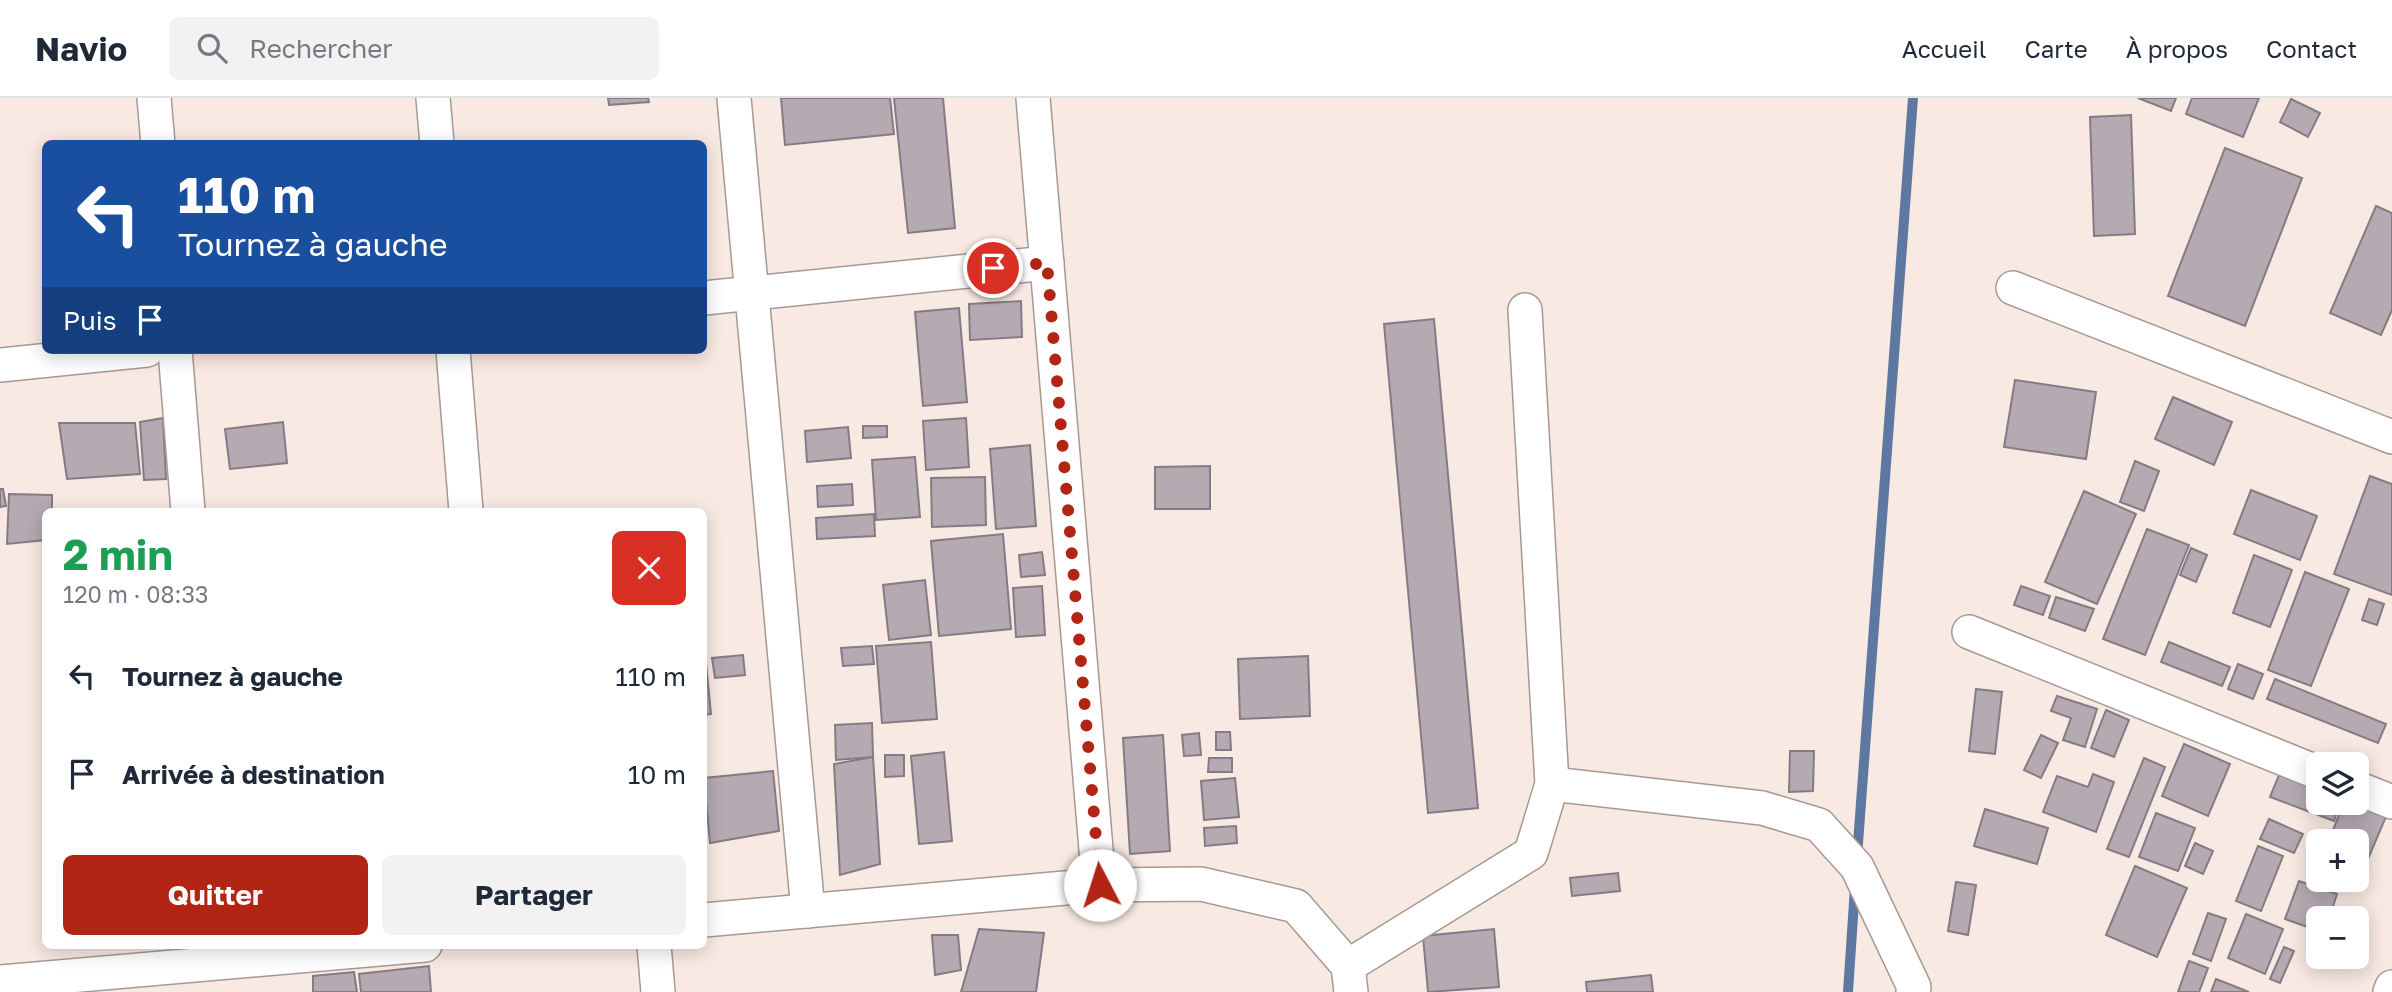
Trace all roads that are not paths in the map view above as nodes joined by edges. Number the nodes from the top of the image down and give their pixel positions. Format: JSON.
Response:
{"nodes":[{"id":1,"x":154,"y":98,"type":"edge"},
{"id":2,"x":433,"y":98,"type":"edge"},
{"id":3,"x":734,"y":98,"type":"edge"},
{"id":4,"x":1033,"y":98,"type":"edge"},
{"id":5,"x":158,"y":140,"type":"edge"},
{"id":6,"x":437,"y":140,"type":"edge"},
{"id":7,"x":1047,"y":263,"type":"junction"},
{"id":8,"x":2013,"y":288,"type":"dead end"},
{"id":9,"x":752,"y":293,"type":"junction"},
{"id":10,"x":707,"y":298,"type":"edge"},
{"id":11,"x":1525,"y":310,"type":"dead end"},
{"id":12,"x":108,"y":354,"type":"edge"},
{"id":13,"x":175,"y":354,"type":"edge"},
{"id":14,"x":453,"y":354,"type":"edge"},
{"id":15,"x":0,"y":365,"type":"edge"},
{"id":16,"x":2392,"y":437,"type":"edge"},
{"id":17,"x":188,"y":508,"type":"edge"},
{"id":18,"x":466,"y":508,"type":"edge"},
{"id":19,"x":1969,"y":632,"type":"dead end"},
{"id":20,"x":2306,"y":768,"type":"edge"},
{"id":21,"x":1552,"y":784,"type":"junction"},
{"id":22,"x":2369,"y":793,"type":"edge"},
{"id":23,"x":2392,"y":802,"type":"edge"},
{"id":24,"x":1100,"y":885,"type":"junction"},
{"id":25,"x":808,"y":911,"type":"junction"},
{"id":26,"x":707,"y":920,"type":"edge"},
{"id":27,"x":337,"y":949,"type":"edge"},
{"id":28,"x":654,"y":949,"type":"edge"},
{"id":29,"x":226,"y":954,"type":"edge"},
{"id":30,"x":1350,"y":979,"type":"edge"},
{"id":31,"x":0,"y":982,"type":"edge"},
{"id":32,"x":2392,"y":987,"type":"edge"},
{"id":33,"x":1918,"y":990,"type":"edge"},
{"id":34,"x":659,"y":992,"type":"edge"},
{"id":35,"x":2390,"y":992,"type":"edge"}],
"edges":[{"from":1,"to":5,"type":"street"},
{"from":2,"to":6,"type":"street"},
{"from":3,"to":9,"type":"street"},
{"from":4,"to":7,"type":"street"},
{"from":7,"to":9,"type":"street"},
{"from":7,"to":24,"type":"street"},
{"from":8,"to":16,"type":"street"},
{"from":9,"to":10,"type":"street"},
{"from":9,"to":25,"type":"street"},
{"from":11,"to":21,"type":"street"},
{"from":12,"to":15,"type":"street"},
{"from":13,"to":17,"type":"street"},
{"from":14,"to":18,"type":"street"},
{"from":19,"to":20,"type":"street"},
{"from":21,"to":30,"type":"street"},
{"from":21,"to":33,"type":"street"},
{"from":22,"to":23,"type":"street"},
{"from":24,"to":25,"type":"street"},
{"from":24,"to":30,"type":"street"},
{"from":25,"to":26,"type":"street"},
{"from":27,"to":29,"type":"street"},
{"from":28,"to":34,"type":"street"},
{"from":29,"to":31,"type":"street"},
{"from":32,"to":35,"type":"street"}]}
